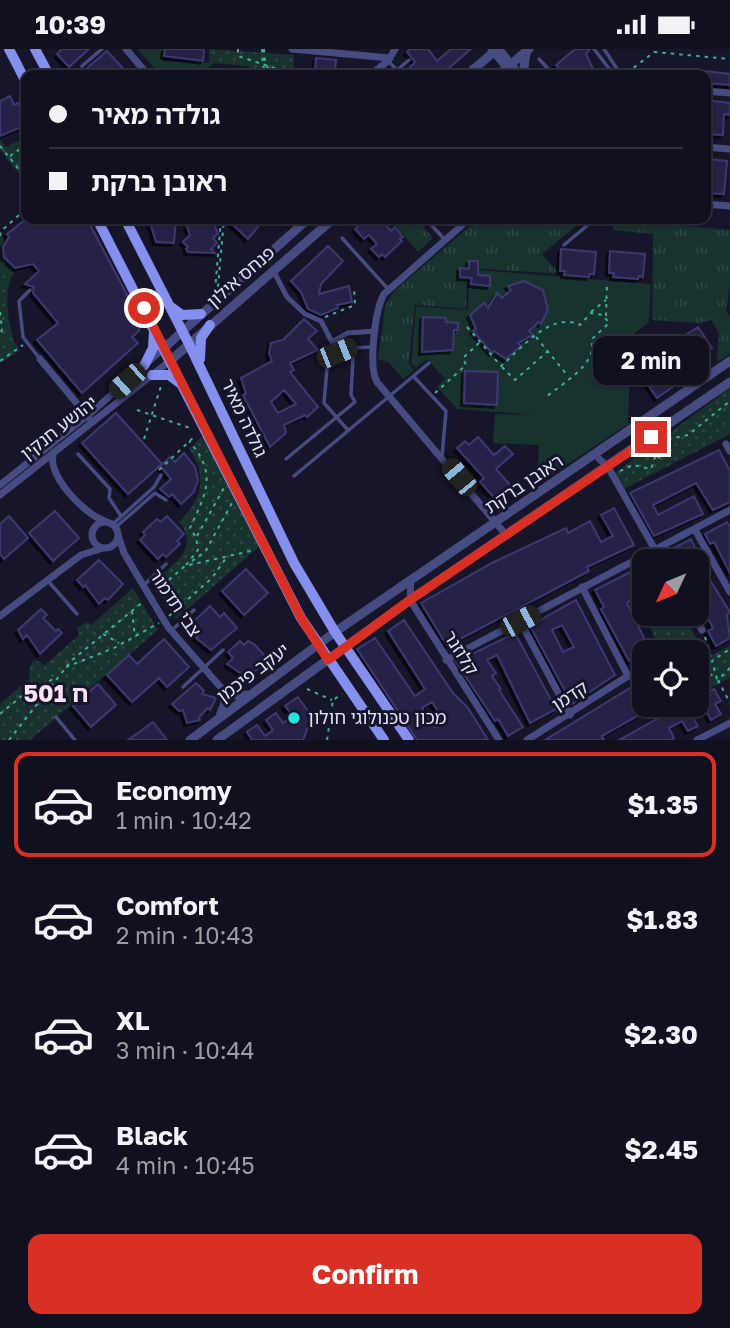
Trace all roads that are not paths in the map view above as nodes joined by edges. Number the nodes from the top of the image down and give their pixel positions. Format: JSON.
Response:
{"nodes":[{"id":1,"x":9,"y":49,"type":"edge"},
{"id":2,"x":35,"y":49,"type":"edge"},
{"id":3,"x":102,"y":49,"type":"edge"},
{"id":4,"x":127,"y":49,"type":"edge"},
{"id":5,"x":292,"y":49,"type":"edge"},
{"id":6,"x":395,"y":49,"type":"edge"},
{"id":7,"x":483,"y":49,"type":"edge"},
{"id":8,"x":528,"y":49,"type":"edge"},
{"id":9,"x":594,"y":49,"type":"edge"},
{"id":10,"x":604,"y":49,"type":"edge"},
{"id":11,"x":495,"y":50,"type":"edge"},
{"id":12,"x":389,"y":59,"type":"junction"},
{"id":13,"x":539,"y":59,"type":"dead end"},
{"id":14,"x":409,"y":60,"type":"dead end"},
{"id":15,"x":82,"y":66,"type":"dead end"},
{"id":16,"x":477,"y":67,"type":"junction"},
{"id":17,"x":46,"y":70,"type":"edge"},
{"id":18,"x":144,"y":70,"type":"edge"},
{"id":19,"x":376,"y":70,"type":"edge"},
{"id":20,"x":473,"y":70,"type":"edge"},
{"id":21,"x":506,"y":70,"type":"edge"},
{"id":22,"x":508,"y":70,"type":"edge"},
{"id":23,"x":522,"y":70,"type":"edge"},
{"id":24,"x":549,"y":70,"type":"edge"},
{"id":25,"x":611,"y":70,"type":"edge"},
{"id":26,"x":619,"y":70,"type":"edge"},
{"id":27,"x":21,"y":72,"type":"edge"},
{"id":28,"x":711,"y":91,"type":"edge"},
{"id":29,"x":730,"y":93,"type":"edge"},
{"id":30,"x":711,"y":147,"type":"edge"},
{"id":31,"x":730,"y":149,"type":"edge"},
{"id":32,"x":711,"y":204,"type":"edge"},
{"id":33,"x":730,"y":206,"type":"edge"},
{"id":34,"x":100,"y":224,"type":"edge"},
{"id":35,"x":128,"y":224,"type":"edge"},
{"id":36,"x":302,"y":224,"type":"edge"},
{"id":37,"x":327,"y":224,"type":"edge"},
{"id":38,"x":431,"y":224,"type":"edge"},
{"id":39,"x":463,"y":224,"type":"edge"},
{"id":40,"x":589,"y":224,"type":"edge"},
{"id":41,"x":342,"y":238,"type":"dead end"},
{"id":42,"x":445,"y":240,"type":"junction"},
{"id":43,"x":564,"y":245,"type":"dead end"},
{"id":44,"x":273,"y":270,"type":"junction"},
{"id":45,"x":388,"y":289,"type":"junction"},
{"id":46,"x":30,"y":290,"type":"dead end"},
{"id":47,"x":167,"y":301,"type":"junction"},
{"id":48,"x":201,"y":314,"type":"junction"},
{"id":49,"x":209,"y":325,"type":"junction"},
{"id":50,"x":153,"y":327,"type":"junction"},
{"id":51,"x":182,"y":331,"type":"junction"},
{"id":52,"x":376,"y":331,"type":"junction"},
{"id":53,"x":190,"y":344,"type":"junction"},
{"id":54,"x":164,"y":348,"type":"junction"},
{"id":55,"x":374,"y":348,"type":"junction"},
{"id":56,"x":353,"y":358,"type":"dead end"},
{"id":57,"x":40,"y":359,"type":"joint"},
{"id":58,"x":171,"y":360,"type":"junction"},
{"id":59,"x":730,"y":361,"type":"edge"},
{"id":60,"x":429,"y":363,"type":"dead end"},
{"id":61,"x":148,"y":371,"type":"junction"},
{"id":62,"x":205,"y":375,"type":"junction"},
{"id":63,"x":414,"y":377,"type":"junction"},
{"id":64,"x":730,"y":382,"type":"edge"},
{"id":65,"x":187,"y":393,"type":"junction"},
{"id":66,"x":391,"y":398,"type":"junction"},
{"id":67,"x":87,"y":416,"type":"junction"},
{"id":68,"x":335,"y":416,"type":"junction"},
{"id":69,"x":347,"y":429,"type":"junction"},
{"id":70,"x":55,"y":451,"type":"junction"},
{"id":71,"x":78,"y":454,"type":"dead end"},
{"id":72,"x":595,"y":455,"type":"junction"},
{"id":73,"x":442,"y":458,"type":"junction"},
{"id":74,"x":286,"y":459,"type":"dead end"},
{"id":75,"x":33,"y":468,"type":"junction"},
{"id":76,"x":611,"y":471,"type":"junction"},
{"id":77,"x":55,"y":474,"type":"junction"},
{"id":78,"x":161,"y":475,"type":"road end"},
{"id":79,"x":293,"y":476,"type":"dead end"},
{"id":80,"x":0,"y":485,"type":"edge"},
{"id":81,"x":0,"y":495,"type":"edge"},
{"id":82,"x":166,"y":500,"type":"dead end"},
{"id":83,"x":730,"y":510,"type":"edge"},
{"id":84,"x":86,"y":512,"type":"junction"},
{"id":85,"x":121,"y":516,"type":"junction"},
{"id":86,"x":496,"y":521,"type":"junction"},
{"id":87,"x":113,"y":527,"type":"junction"},
{"id":88,"x":695,"y":530,"type":"junction"},
{"id":89,"x":92,"y":533,"type":"junction"},
{"id":90,"x":508,"y":536,"type":"junction"},
{"id":91,"x":105,"y":548,"type":"junction"},
{"id":92,"x":654,"y":549,"type":"edge"},
{"id":93,"x":657,"y":549,"type":"edge"},
{"id":94,"x":81,"y":555,"type":"junction"},
{"id":95,"x":632,"y":562,"type":"edge"},
{"id":96,"x":129,"y":563,"type":"junction"},
{"id":97,"x":166,"y":564,"type":"dead end"},
{"id":98,"x":411,"y":579,"type":"junction"},
{"id":99,"x":47,"y":580,"type":"junction"},
{"id":100,"x":143,"y":586,"type":"junction"},
{"id":101,"x":582,"y":587,"type":"junction"},
{"id":102,"x":730,"y":592,"type":"edge"},
{"id":103,"x":410,"y":600,"type":"junction"},
{"id":104,"x":194,"y":610,"type":"dead end"},
{"id":105,"x":77,"y":614,"type":"dead end"},
{"id":106,"x":0,"y":616,"type":"edge"},
{"id":107,"x":520,"y":621,"type":"junction"},
{"id":108,"x":700,"y":627,"type":"edge"},
{"id":109,"x":702,"y":630,"type":"dead end"},
{"id":110,"x":171,"y":631,"type":"junction"},
{"id":111,"x":335,"y":632,"type":"junction"},
{"id":112,"x":318,"y":643,"type":"junction"},
{"id":113,"x":345,"y":648,"type":"junction"},
{"id":114,"x":223,"y":650,"type":"dead end"},
{"id":115,"x":328,"y":660,"type":"junction"},
{"id":116,"x":446,"y":660,"type":"junction"},
{"id":117,"x":203,"y":668,"type":"junction"},
{"id":118,"x":183,"y":687,"type":"dead end"},
{"id":119,"x":224,"y":691,"type":"junction"},
{"id":120,"x":250,"y":694,"type":"junction"},
{"id":121,"x":570,"y":715,"type":"junction"},
{"id":122,"x":56,"y":717,"type":"dead end"},
{"id":123,"x":220,"y":717,"type":"junction"},
{"id":124,"x":730,"y":723,"type":"edge"},
{"id":125,"x":234,"y":728,"type":"junction"},
{"id":126,"x":240,"y":736,"type":"dead end"},
{"id":127,"x":75,"y":740,"type":"edge"},
{"id":128,"x":190,"y":740,"type":"edge"},
{"id":129,"x":217,"y":740,"type":"edge"},
{"id":130,"x":384,"y":740,"type":"edge"},
{"id":131,"x":409,"y":740,"type":"edge"},
{"id":132,"x":499,"y":740,"type":"edge"},
{"id":133,"x":527,"y":740,"type":"edge"},
{"id":134,"x":697,"y":740,"type":"edge"}],
"edges":[{"from":1,"to":27,"type":"main road"},
{"from":2,"to":17,"type":"main road"},
{"from":3,"to":15,"type":"lane"},
{"from":4,"to":18,"type":"street"},
{"from":5,"to":12,"type":"street"},
{"from":6,"to":12,"type":"street"},
{"from":7,"to":16,"type":"street"},
{"from":8,"to":22,"type":"street"},
{"from":8,"to":23,"type":"street"},
{"from":9,"to":25,"type":"lane"},
{"from":10,"to":26,"type":"lane"},
{"from":11,"to":16,"type":"street"},
{"from":11,"to":21,"type":"street"},
{"from":12,"to":14,"type":"lane"},
{"from":12,"to":19,"type":"street"},
{"from":13,"to":24,"type":"lane"},
{"from":16,"to":20,"type":"street"},
{"from":28,"to":29,"type":"street"},
{"from":30,"to":31,"type":"street"},
{"from":32,"to":33,"type":"street"},
{"from":34,"to":50,"type":"main road"},
{"from":35,"to":47,"type":"main road","name":"גולדה מאיר"},
{"from":36,"to":48,"type":"street","name":"פנחס אילון"},
{"from":37,"to":44,"type":"street","name":"פנחס אילון"},
{"from":38,"to":42,"type":"lane"},
{"from":39,"to":42,"type":"street"},
{"from":40,"to":43,"type":"lane"},
{"from":41,"to":45,"type":"lane"},
{"from":42,"to":45,"type":"street"},
{"from":44,"to":49,"type":"street","name":"פנחס אילון"},
{"from":44,"to":52,"type":"street"},
{"from":45,"to":52,"type":"street"},
{"from":46,"to":57,"type":"lane"},
{"from":47,"to":48,"type":"main road"},
{"from":47,"to":51,"type":"main road","name":"גולדה מאיר"},
{"from":48,"to":51,"type":"street","name":"פנחס אילון"},
{"from":49,"to":53,"type":"street","name":"פנחס אילון"},
{"from":49,"to":62,"type":"main road"},
{"from":50,"to":54,"type":"main road"},
{"from":50,"to":61,"type":"main road"},
{"from":51,"to":53,"type":"main road","name":"גולדה מאיר"},
{"from":51,"to":54,"type":"street","name":"יהושע חנקין"},
{"from":52,"to":55,"type":"street"},
{"from":53,"to":58,"type":"street","name":"פנחס אילון"},
{"from":53,"to":62,"type":"main road","name":"גולדה מאיר"},
{"from":54,"to":58,"type":"main road"},
{"from":54,"to":61,"type":"street","name":"יהושע חנקין"},
{"from":55,"to":66,"type":"street"},
{"from":55,"to":68,"type":"lane"},
{"from":56,"to":68,"type":"lane"},
{"from":57,"to":67,"type":"street"},
{"from":58,"to":61,"type":"street","name":"יהושע חנקין"},
{"from":58,"to":65,"type":"main road"},
{"from":59,"to":72,"type":"street","name":"ראובן ברקת"},
{"from":60,"to":63,"type":"lane"},
{"from":61,"to":65,"type":"main road"},
{"from":61,"to":67,"type":"street","name":"יהושע חנקין"},
{"from":61,"to":67,"type":"street","name":"יהושע חנקין"},
{"from":62,"to":111,"type":"main road","name":"גולדה מאיר"},
{"from":63,"to":66,"type":"lane"},
{"from":63,"to":73,"type":"lane"},
{"from":64,"to":76,"type":"street","name":"ראובן ברקת"},
{"from":65,"to":112,"type":"main road"},
{"from":66,"to":69,"type":"lane"},
{"from":66,"to":73,"type":"street"},
{"from":67,"to":70,"type":"street","name":"יהושע חנקין"},
{"from":67,"to":80,"type":"street","name":"יהושע חנקין"},
{"from":68,"to":69,"type":"lane"},
{"from":68,"to":74,"type":"lane"},
{"from":69,"to":79,"type":"lane"},
{"from":70,"to":75,"type":"street","name":"יהושע חנקין"},
{"from":70,"to":77,"type":"street"},
{"from":71,"to":85,"type":"lane"},
{"from":72,"to":76,"type":"street"},
{"from":72,"to":86,"type":"street","name":"ראובן ברקת"},
{"from":73,"to":86,"type":"street"},
{"from":75,"to":77,"type":"street"},
{"from":75,"to":81,"type":"street","name":"יהושע חנקין"},
{"from":76,"to":90,"type":"street","name":"ראובן ברקת"},
{"from":76,"to":92,"type":"street"},
{"from":77,"to":84,"type":"street"},
{"from":78,"to":85,"type":"lane"},
{"from":82,"to":87,"type":"lane"},
{"from":83,"to":88,"type":"street"},
{"from":84,"to":87,"type":"street"},
{"from":84,"to":89,"type":"street"},
{"from":85,"to":87,"type":"lane"},
{"from":86,"to":90,"type":"street"},
{"from":86,"to":98,"type":"street","name":"ראובן ברקת"},
{"from":87,"to":89,"type":"street"},
{"from":87,"to":91,"type":"street"},
{"from":87,"to":96,"type":"street","name":"צבי תדמור"},
{"from":88,"to":93,"type":"street"},
{"from":88,"to":102,"type":"street"},
{"from":89,"to":91,"type":"street"},
{"from":89,"to":94,"type":"street"},
{"from":90,"to":103,"type":"street","name":"ראובן ברקת"},
{"from":91,"to":94,"type":"street"},
{"from":91,"to":96,"type":"street","name":"צבי תדמור"},
{"from":94,"to":99,"type":"street"},
{"from":95,"to":101,"type":"street"},
{"from":96,"to":100,"type":"street","name":"צבי תדמור"},
{"from":97,"to":100,"type":"lane"},
{"from":98,"to":103,"type":"street"},
{"from":98,"to":111,"type":"street","name":"ראובן ברקת"},
{"from":99,"to":105,"type":"lane"},
{"from":99,"to":106,"type":"street"},
{"from":100,"to":110,"type":"street","name":"צבי תדמור"},
{"from":101,"to":107,"type":"street"},
{"from":101,"to":121,"type":"street","name":"קדמן"},
{"from":103,"to":113,"type":"street","name":"ראובן ברקת"},
{"from":103,"to":116,"type":"street","name":"קלוזנר"},
{"from":104,"to":110,"type":"lane"},
{"from":107,"to":116,"type":"street"},
{"from":107,"to":121,"type":"street"},
{"from":108,"to":109,"type":"street"},
{"from":110,"to":117,"type":"street","name":"צבי תדמור"},
{"from":111,"to":112,"type":"street","name":"יעקב פיכמן"},
{"from":111,"to":113,"type":"main road","name":"גולדה מאיר"},
{"from":112,"to":115,"type":"main road"},
{"from":112,"to":120,"type":"street","name":"יעקב פיכמן"},
{"from":113,"to":115,"type":"street","name":"יעקב פיכמן"},
{"from":113,"to":131,"type":"main road","name":"גולדה מאיר"},
{"from":114,"to":117,"type":"lane"},
{"from":115,"to":125,"type":"street","name":"יעקב פיכמן"},
{"from":115,"to":130,"type":"main road"},
{"from":116,"to":132,"type":"street","name":"קלוזנר"},
{"from":117,"to":118,"type":"lane"},
{"from":117,"to":119,"type":"street","name":"צבי תדמור"},
{"from":119,"to":120,"type":"street"},
{"from":119,"to":123,"type":"street"},
{"from":120,"to":123,"type":"street","name":"יעקב פיכמן"},
{"from":121,"to":133,"type":"street","name":"קדמן"},
{"from":122,"to":127,"type":"lane"},
{"from":123,"to":128,"type":"street","name":"יעקב פיכמן"},
{"from":124,"to":134,"type":"street"},
{"from":125,"to":126,"type":"lane"},
{"from":125,"to":129,"type":"street","name":"יעקב פיכמן"}]}
